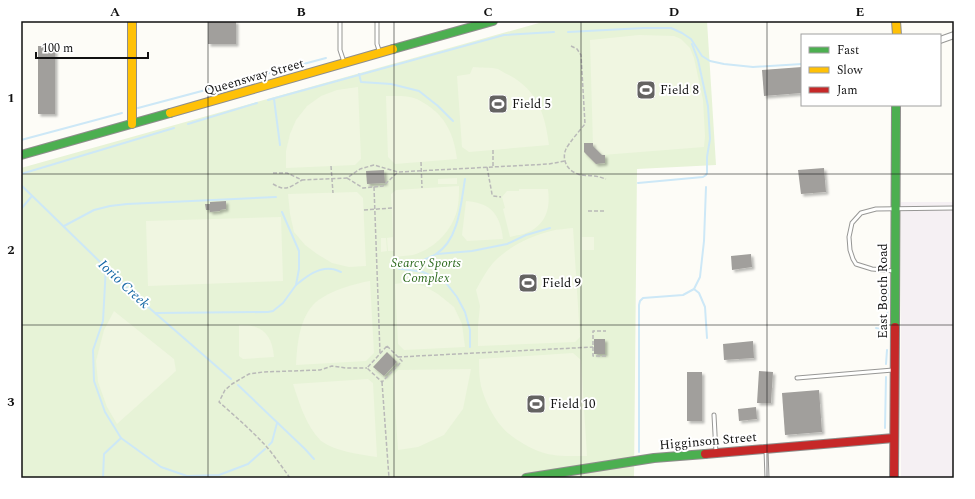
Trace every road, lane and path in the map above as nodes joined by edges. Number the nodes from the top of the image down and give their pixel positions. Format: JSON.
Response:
{"nodes":[{"id":1,"x":132,"y":21,"type":"edge"},
{"id":2,"x":340,"y":21,"type":"edge"},
{"id":3,"x":377,"y":21,"type":"edge"},
{"id":4,"x":493,"y":21,"type":"edge"},
{"id":5,"x":896,"y":21,"type":"edge"},
{"id":6,"x":896,"y":34,"type":"edge"},
{"id":7,"x":954,"y":35,"type":"edge"},
{"id":8,"x":941,"y":40,"type":"edge"},
{"id":9,"x":571,"y":46,"type":"dead end"},
{"id":10,"x":380,"y":53,"type":"junction"},
{"id":11,"x":344,"y":63,"type":"junction"},
{"id":12,"x":896,"y":106,"type":"edge"},
{"id":13,"x":132,"y":124,"type":"junction"},
{"id":14,"x":492,"y":150,"type":"dead end"},
{"id":15,"x":21,"y":155,"type":"edge"},
{"id":16,"x":565,"y":161,"type":"junction"},
{"id":17,"x":421,"y":162,"type":"dead end"},
{"id":18,"x":332,"y":166,"type":"dead end"},
{"id":19,"x":487,"y":167,"type":"junction"},
{"id":20,"x":493,"y":167,"type":"junction"},
{"id":21,"x":421,"y":170,"type":"junction"},
{"id":22,"x":398,"y":172,"type":"junction"},
{"id":23,"x":273,"y":173,"type":"dead end"},
{"id":24,"x":347,"y":178,"type":"junction"},
{"id":25,"x":332,"y":179,"type":"junction"},
{"id":26,"x":606,"y":179,"type":"dead end"},
{"id":27,"x":302,"y":180,"type":"junction"},
{"id":28,"x":273,"y":184,"type":"dead end"},
{"id":29,"x":374,"y":187,"type":"junction"},
{"id":30,"x":422,"y":188,"type":"dead end"},
{"id":31,"x":333,"y":193,"type":"dead end"},
{"id":32,"x":501,"y":197,"type":"dead end"},
{"id":33,"x":392,"y":208,"type":"dead end"},
{"id":34,"x":896,"y":208,"type":"junction"},
{"id":35,"x":954,"y":208,"type":"edge"},
{"id":36,"x":375,"y":209,"type":"junction"},
{"id":37,"x":364,"y":210,"type":"dead end"},
{"id":38,"x":588,"y":211,"type":"dead end"},
{"id":39,"x":606,"y":211,"type":"dead end"},
{"id":40,"x":895,"y":271,"type":"junction"},
{"id":41,"x":606,"y":331,"type":"dead end"},
{"id":42,"x":593,"y":347,"type":"junction"},
{"id":43,"x":380,"y":353,"type":"junction"},
{"id":44,"x":606,"y":356,"type":"dead end"},
{"id":45,"x":398,"y":357,"type":"junction"},
{"id":46,"x":367,"y":368,"type":"junction"},
{"id":47,"x":894,"y":370,"type":"junction"},
{"id":48,"x":797,"y":378,"type":"dead end"},
{"id":49,"x":382,"y":382,"type":"junction"},
{"id":50,"x":714,"y":415,"type":"dead end"},
{"id":51,"x":894,"y":438,"type":"junction"},
{"id":52,"x":766,"y":448,"type":"junction"},
{"id":53,"x":716,"y":453,"type":"junction"},
{"id":54,"x":290,"y":478,"type":"edge"},
{"id":55,"x":389,"y":478,"type":"edge"},
{"id":56,"x":526,"y":478,"type":"edge"},
{"id":57,"x":767,"y":478,"type":"edge"},
{"id":58,"x":894,"y":478,"type":"edge"}],
"edges":[{"from":1,"to":13,"type":"street"},
{"from":2,"to":11,"type":"lane"},
{"from":3,"to":10,"type":"lane"},
{"from":4,"to":10,"type":"street","name":"Queensway Street"},
{"from":5,"to":6,"type":"street"},
{"from":7,"to":8,"type":"street"},
{"from":9,"to":16,"type":"path"},
{"from":10,"to":11,"type":"street","name":"Queensway Street"},
{"from":11,"to":13,"type":"street","name":"Queensway Street"},
{"from":12,"to":34,"type":"street","name":"East Booth Road"},
{"from":13,"to":15,"type":"street","name":"Queensway Street"},
{"from":14,"to":20,"type":"path"},
{"from":16,"to":20,"type":"path"},
{"from":16,"to":26,"type":"path"},
{"from":17,"to":21,"type":"path"},
{"from":18,"to":25,"type":"path"},
{"from":19,"to":20,"type":"path"},
{"from":19,"to":21,"type":"path"},
{"from":19,"to":32,"type":"path"},
{"from":21,"to":22,"type":"path"},
{"from":21,"to":30,"type":"path"},
{"from":22,"to":24,"type":"path"},
{"from":22,"to":29,"type":"path"},
{"from":23,"to":27,"type":"path"},
{"from":24,"to":25,"type":"path"},
{"from":24,"to":29,"type":"path"},
{"from":25,"to":27,"type":"path"},
{"from":25,"to":31,"type":"path"},
{"from":27,"to":28,"type":"path"},
{"from":29,"to":36,"type":"path"},
{"from":33,"to":36,"type":"path"},
{"from":34,"to":35,"type":"lane"},
{"from":34,"to":40,"type":"street","name":"East Booth Road"},
{"from":34,"to":40,"type":"lane"},
{"from":36,"to":37,"type":"path"},
{"from":36,"to":43,"type":"path"},
{"from":38,"to":39,"type":"path"},
{"from":40,"to":47,"type":"street","name":"East Booth Road"},
{"from":41,"to":42,"type":"path"},
{"from":42,"to":44,"type":"path"},
{"from":42,"to":45,"type":"path"},
{"from":43,"to":45,"type":"path"},
{"from":43,"to":46,"type":"path"},
{"from":45,"to":49,"type":"path"},
{"from":46,"to":49,"type":"path"},
{"from":46,"to":54,"type":"path"},
{"from":47,"to":48,"type":"lane"},
{"from":47,"to":51,"type":"street","name":"East Booth Road"},
{"from":49,"to":55,"type":"path"},
{"from":50,"to":53,"type":"lane"},
{"from":51,"to":52,"type":"street","name":"Higginson Street"},
{"from":51,"to":58,"type":"street","name":"East Booth Road"},
{"from":52,"to":53,"type":"street","name":"Higginson Street"},
{"from":52,"to":57,"type":"lane"},
{"from":53,"to":56,"type":"street","name":"Higginson Street"}]}
